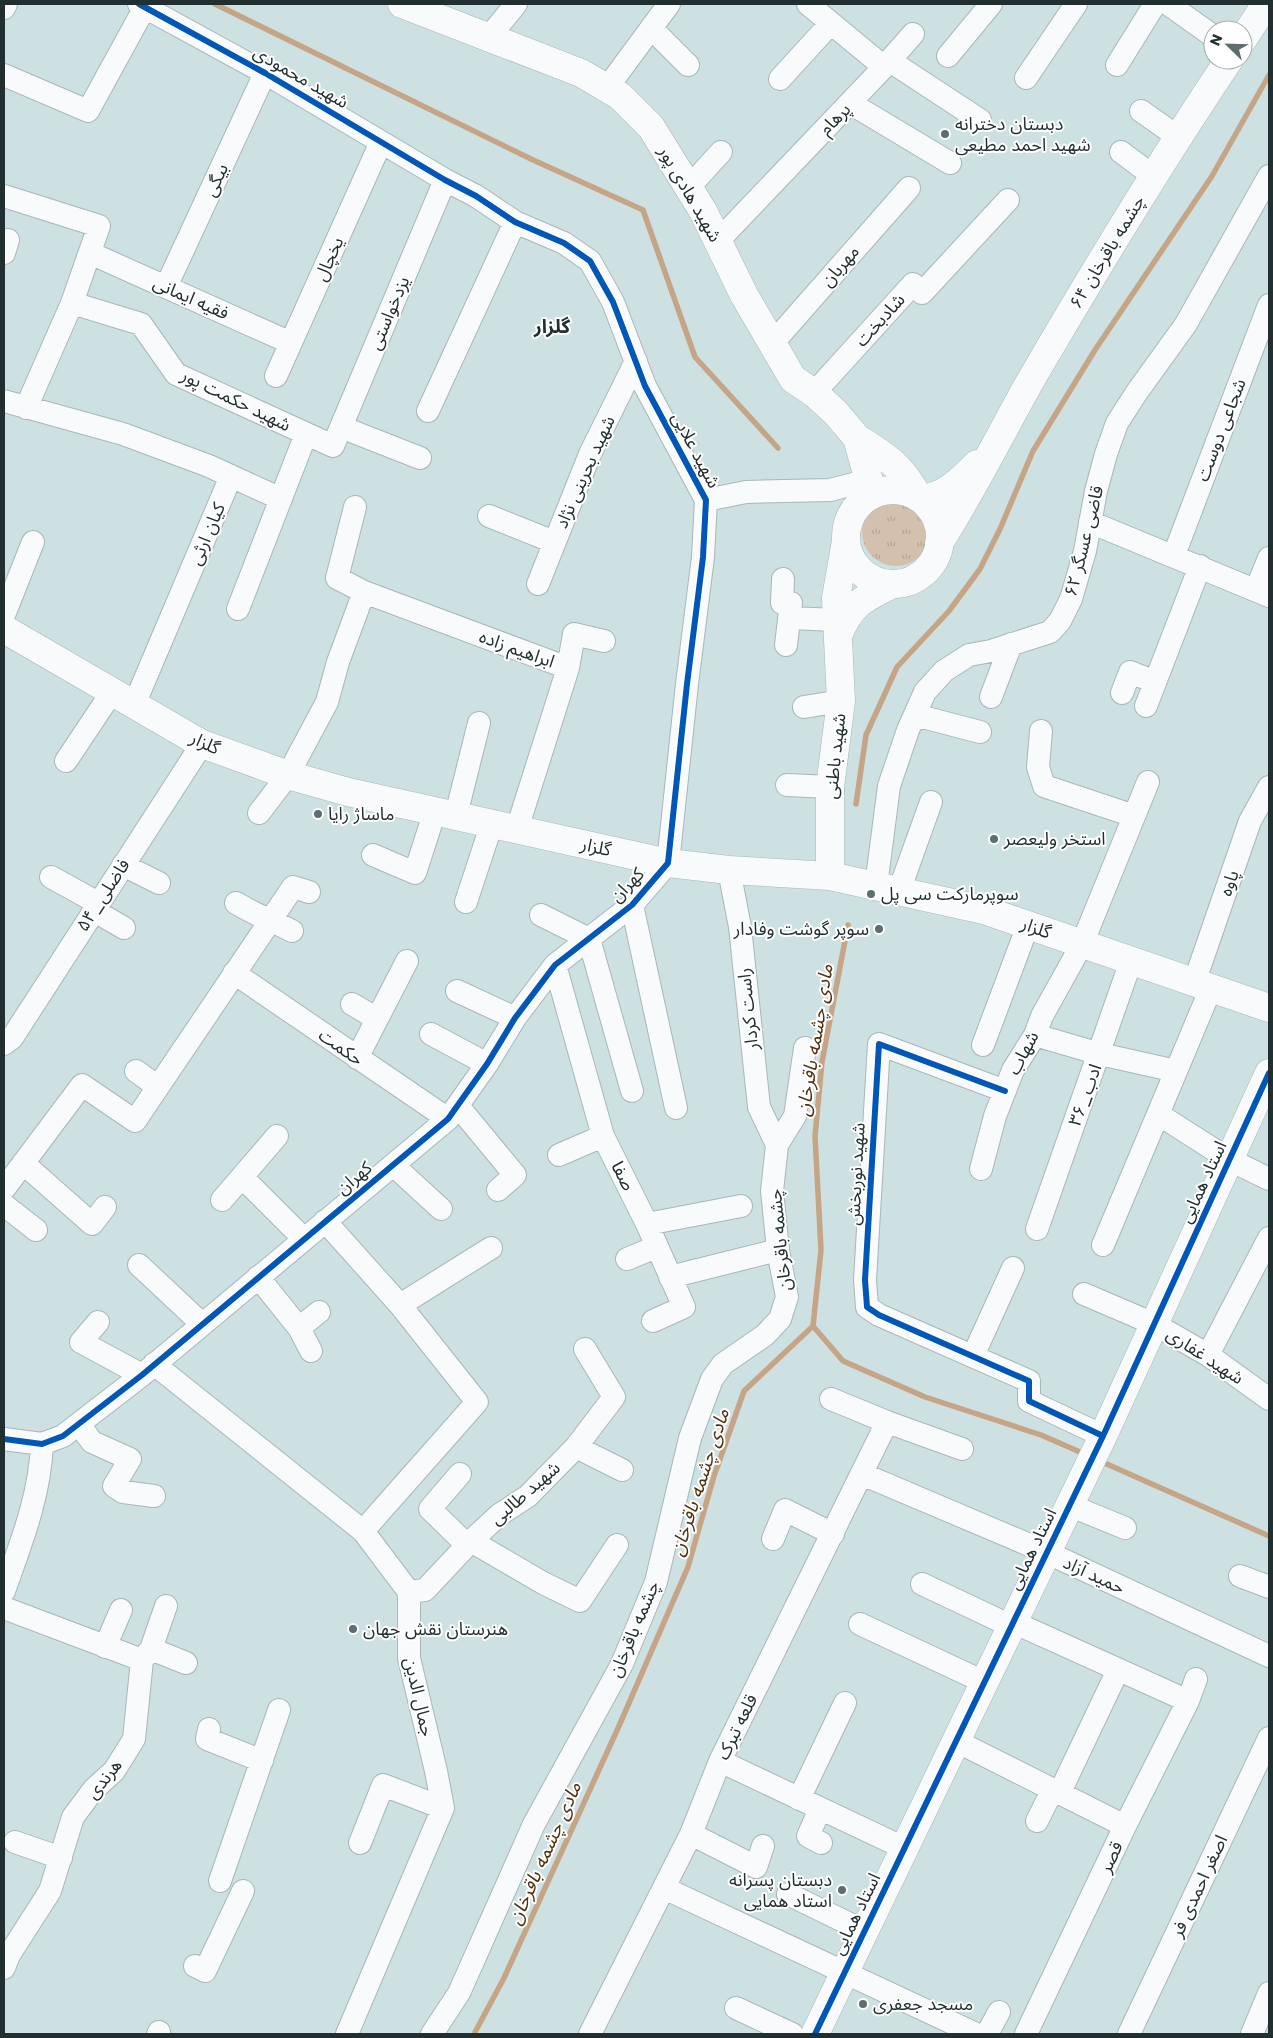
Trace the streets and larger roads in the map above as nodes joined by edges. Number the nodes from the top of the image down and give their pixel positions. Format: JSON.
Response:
{"nodes":[{"id":1,"x":6,"y":4,"type":"edge"},
{"id":2,"x":402,"y":4,"type":"edge"},
{"id":3,"x":516,"y":4,"type":"edge"},
{"id":4,"x":669,"y":4,"type":"edge"},
{"id":5,"x":808,"y":4,"type":"edge"},
{"id":6,"x":991,"y":4,"type":"edge"},
{"id":7,"x":1076,"y":4,"type":"edge"},
{"id":8,"x":1155,"y":4,"type":"edge"},
{"id":9,"x":1168,"y":4,"type":"edge"},
{"id":10,"x":1266,"y":4,"type":"edge"},
{"id":11,"x":142,"y":5,"type":"edge"},
{"id":12,"x":4,"y":8,"type":"edge"},
{"id":13,"x":831,"y":23,"type":"junction"},
{"id":14,"x":1253,"y":24,"type":"edge"},
{"id":15,"x":651,"y":28,"type":"junction"},
{"id":16,"x":1203,"y":29,"type":"edge"},
{"id":17,"x":913,"y":34,"type":"dead end"},
{"id":18,"x":489,"y":38,"type":"junction"},
{"id":19,"x":948,"y":56,"type":"dead end"},
{"id":20,"x":887,"y":64,"type":"junction"},
{"id":21,"x":688,"y":65,"type":"dead end"},
{"id":22,"x":1117,"y":65,"type":"dead end"},
{"id":23,"x":1222,"y":70,"type":"edge"},
{"id":24,"x":265,"y":74,"type":"junction"},
{"id":25,"x":4,"y":75,"type":"edge"},
{"id":26,"x":1026,"y":78,"type":"dead end"},
{"id":27,"x":780,"y":79,"type":"dead end"},
{"id":28,"x":607,"y":88,"type":"junction"},
{"id":29,"x":850,"y":103,"type":"junction"},
{"id":30,"x":1141,"y":111,"type":"dead end"},
{"id":31,"x":980,"y":120,"type":"dead end"},
{"id":32,"x":1178,"y":137,"type":"junction"},
{"id":33,"x":381,"y":142,"type":"junction"},
{"id":34,"x":721,"y":152,"type":"dead end"},
{"id":35,"x":1121,"y":152,"type":"dead end"},
{"id":36,"x":950,"y":162,"type":"dead end"},
{"id":37,"x":1153,"y":176,"type":"junction"},
{"id":38,"x":1269,"y":176,"type":"edge"},
{"id":39,"x":445,"y":180,"type":"junction"},
{"id":40,"x":689,"y":187,"type":"junction"},
{"id":41,"x":909,"y":188,"type":"dead end"},
{"id":42,"x":4,"y":196,"type":"edge"},
{"id":43,"x":1008,"y":200,"type":"dead end"},
{"id":44,"x":516,"y":222,"type":"junction"},
{"id":45,"x":718,"y":242,"type":"junction"},
{"id":46,"x":90,"y":253,"type":"junction"},
{"id":47,"x":166,"y":287,"type":"junction"},
{"id":48,"x":72,"y":303,"type":"junction"},
{"id":49,"x":1269,"y":305,"type":"edge"},
{"id":50,"x":291,"y":343,"type":"junction"},
{"id":51,"x":771,"y":345,"type":"junction"},
{"id":52,"x":636,"y":361,"type":"junction"},
{"id":53,"x":276,"y":376,"type":"dead end"},
{"id":54,"x":814,"y":393,"type":"junction"},
{"id":55,"x":4,"y":401,"type":"edge"},
{"id":56,"x":26,"y":408,"type":"junction"},
{"id":57,"x":428,"y":411,"type":"dead end"},
{"id":58,"x":306,"y":434,"type":"junction"},
{"id":59,"x":337,"y":437,"type":"junction"},
{"id":60,"x":857,"y":438,"type":"junction"},
{"id":61,"x":992,"y":449,"type":"junction"},
{"id":62,"x":420,"y":458,"type":"dead end"},
{"id":63,"x":231,"y":476,"type":"junction"},
{"id":64,"x":871,"y":487,"type":"junction"},
{"id":65,"x":281,"y":498,"type":"junction"},
{"id":66,"x":920,"y":498,"type":"junction"},
{"id":67,"x":706,"y":500,"type":"junction"},
{"id":68,"x":355,"y":507,"type":"dead end"},
{"id":69,"x":488,"y":516,"type":"dead end"},
{"id":70,"x":1090,"y":522,"type":"junction"},
{"id":71,"x":846,"y":541,"type":"junction"},
{"id":72,"x":32,"y":542,"type":"dead end"},
{"id":73,"x":554,"y":542,"type":"junction"},
{"id":74,"x":939,"y":543,"type":"junction"},
{"id":75,"x":1174,"y":555,"type":"junction"},
{"id":76,"x":1269,"y":558,"type":"edge"},
{"id":77,"x":1200,"y":566,"type":"junction"},
{"id":78,"x":783,"y":579,"type":"dead end"},
{"id":79,"x":538,"y":584,"type":"dead end"},
{"id":80,"x":894,"y":584,"type":"junction"},
{"id":81,"x":364,"y":592,"type":"junction"},
{"id":82,"x":1263,"y":593,"type":"edge"},
{"id":83,"x":238,"y":609,"type":"dead end"},
{"id":84,"x":4,"y":615,"type":"edge"},
{"id":85,"x":789,"y":618,"type":"junction"},
{"id":86,"x":837,"y":628,"type":"junction"},
{"id":87,"x":4,"y":630,"type":"edge"},
{"id":88,"x":604,"y":641,"type":"dead end"},
{"id":89,"x":1012,"y":644,"type":"junction"},
{"id":90,"x":786,"y":645,"type":"dead end"},
{"id":91,"x":568,"y":668,"type":"junction"},
{"id":92,"x":1155,"y":682,"type":"junction"},
{"id":93,"x":1122,"y":692,"type":"dead end"},
{"id":94,"x":991,"y":697,"type":"dead end"},
{"id":95,"x":123,"y":698,"type":"junction"},
{"id":96,"x":841,"y":701,"type":"junction"},
{"id":97,"x":1146,"y":706,"type":"dead end"},
{"id":98,"x":804,"y":707,"type":"dead end"},
{"id":99,"x":915,"y":715,"type":"junction"},
{"id":100,"x":479,"y":723,"type":"dead end"},
{"id":101,"x":1041,"y":731,"type":"dead end"},
{"id":102,"x":980,"y":732,"type":"dead end"},
{"id":103,"x":202,"y":744,"type":"junction"},
{"id":104,"x":66,"y":761,"type":"dead end"},
{"id":105,"x":288,"y":775,"type":"junction"},
{"id":106,"x":1148,"y":782,"type":"dead end"},
{"id":107,"x":787,"y":785,"type":"dead end"},
{"id":108,"x":830,"y":787,"type":"junction"},
{"id":109,"x":1269,"y":787,"type":"edge"},
{"id":110,"x":931,"y":802,"type":"dead end"},
{"id":111,"x":260,"y":813,"type":"dead end"},
{"id":112,"x":445,"y":813,"type":"junction"},
{"id":113,"x":1134,"y":816,"type":"junction"},
{"id":114,"x":1260,"y":825,"type":"edge"},
{"id":115,"x":505,"y":826,"type":"junction"},
{"id":116,"x":373,"y":855,"type":"dead end"},
{"id":117,"x":668,"y":863,"type":"junction"},
{"id":118,"x":123,"y":865,"type":"junction"},
{"id":119,"x":729,"y":870,"type":"junction"},
{"id":120,"x":830,"y":876,"type":"junction"},
{"id":121,"x":51,"y":877,"type":"dead end"},
{"id":122,"x":159,"y":883,"type":"dead end"},
{"id":123,"x":888,"y":888,"type":"junction"},
{"id":124,"x":309,"y":892,"type":"dead end"},
{"id":125,"x":466,"y":902,"type":"dead end"},
{"id":126,"x":236,"y":903,"type":"dead end"},
{"id":127,"x":632,"y":905,"type":"junction"},
{"id":128,"x":96,"y":907,"type":"junction"},
{"id":129,"x":541,"y":914,"type":"dead end"},
{"id":130,"x":270,"y":920,"type":"junction"},
{"id":131,"x":1028,"y":925,"type":"junction"},
{"id":132,"x":124,"y":928,"type":"dead end"},
{"id":133,"x":292,"y":931,"type":"dead end"},
{"id":134,"x":590,"y":939,"type":"junction"},
{"id":135,"x":1082,"y":944,"type":"junction"},
{"id":136,"x":407,"y":961,"type":"dead end"},
{"id":137,"x":1132,"y":961,"type":"junction"},
{"id":138,"x":555,"y":964,"type":"junction"},
{"id":139,"x":234,"y":973,"type":"junction"},
{"id":140,"x":1202,"y":985,"type":"junction"},
{"id":141,"x":457,"y":991,"type":"dead end"},
{"id":142,"x":352,"y":1004,"type":"dead end"},
{"id":143,"x":1269,"y":1008,"type":"edge"},
{"id":144,"x":515,"y":1018,"type":"junction"},
{"id":145,"x":377,"y":1019,"type":"junction"},
{"id":146,"x":431,"y":1034,"type":"dead end"},
{"id":147,"x":1035,"y":1034,"type":"junction"},
{"id":148,"x":4,"y":1044,"type":"edge"},
{"id":149,"x":983,"y":1045,"type":"dead end"},
{"id":150,"x":805,"y":1048,"type":"dead end"},
{"id":151,"x":1100,"y":1054,"type":"junction"},
{"id":152,"x":357,"y":1058,"type":"junction"},
{"id":153,"x":488,"y":1064,"type":"junction"},
{"id":154,"x":136,"y":1071,"type":"dead end"},
{"id":155,"x":1176,"y":1072,"type":"junction"},
{"id":156,"x":1269,"y":1073,"type":"edge"},
{"id":157,"x":158,"y":1087,"type":"junction"},
{"id":158,"x":632,"y":1091,"type":"dead end"},
{"id":159,"x":1004,"y":1091,"type":"junction"},
{"id":160,"x":676,"y":1108,"type":"dead end"},
{"id":161,"x":453,"y":1113,"type":"junction"},
{"id":162,"x":1158,"y":1114,"type":"junction"},
{"id":163,"x":277,"y":1136,"type":"dead end"},
{"id":164,"x":603,"y":1136,"type":"junction"},
{"id":165,"x":776,"y":1144,"type":"junction"},
{"id":166,"x":559,"y":1155,"type":"dead end"},
{"id":167,"x":1230,"y":1160,"type":"junction"},
{"id":168,"x":23,"y":1163,"type":"junction"},
{"id":169,"x":393,"y":1166,"type":"junction"},
{"id":170,"x":981,"y":1169,"type":"dead end"},
{"id":171,"x":242,"y":1177,"type":"junction"},
{"id":172,"x":1269,"y":1179,"type":"edge"},
{"id":173,"x":4,"y":1188,"type":"edge"},
{"id":174,"x":498,"y":1190,"type":"dead end"},
{"id":175,"x":222,"y":1200,"type":"dead end"},
{"id":176,"x":4,"y":1205,"type":"edge"},
{"id":177,"x":741,"y":1206,"type":"dead end"},
{"id":178,"x":105,"y":1208,"type":"dead end"},
{"id":179,"x":440,"y":1209,"type":"dead end"},
{"id":180,"x":325,"y":1221,"type":"junction"},
{"id":181,"x":647,"y":1224,"type":"junction"},
{"id":182,"x":1037,"y":1229,"type":"dead end"},
{"id":183,"x":36,"y":1230,"type":"dead end"},
{"id":184,"x":1269,"y":1238,"type":"edge"},
{"id":185,"x":304,"y":1239,"type":"junction"},
{"id":186,"x":1103,"y":1245,"type":"dead end"},
{"id":187,"x":491,"y":1248,"type":"dead end"},
{"id":188,"x":656,"y":1248,"type":"junction"},
{"id":189,"x":778,"y":1250,"type":"junction"},
{"id":190,"x":627,"y":1259,"type":"dead end"},
{"id":191,"x":139,"y":1266,"type":"dead end"},
{"id":192,"x":1013,"y":1268,"type":"dead end"},
{"id":193,"x":670,"y":1277,"type":"junction"},
{"id":194,"x":258,"y":1278,"type":"junction"},
{"id":195,"x":1084,"y":1294,"type":"dead end"},
{"id":196,"x":400,"y":1305,"type":"junction"},
{"id":197,"x":319,"y":1312,"type":"dead end"},
{"id":198,"x":653,"y":1321,"type":"dead end"},
{"id":199,"x":98,"y":1322,"type":"dead end"},
{"id":200,"x":202,"y":1324,"type":"junction"},
{"id":201,"x":1154,"y":1324,"type":"junction"},
{"id":202,"x":299,"y":1328,"type":"junction"},
{"id":203,"x":586,"y":1349,"type":"dead end"},
{"id":204,"x":311,"y":1351,"type":"dead end"},
{"id":205,"x":1208,"y":1355,"type":"junction"},
{"id":206,"x":973,"y":1356,"type":"junction"},
{"id":207,"x":148,"y":1370,"type":"junction"},
{"id":208,"x":832,"y":1399,"type":"dead end"},
{"id":209,"x":1269,"y":1399,"type":"edge"},
{"id":210,"x":887,"y":1422,"type":"junction"},
{"id":211,"x":79,"y":1424,"type":"junction"},
{"id":212,"x":1103,"y":1436,"type":"junction"},
{"id":213,"x":4,"y":1439,"type":"edge"},
{"id":214,"x":42,"y":1444,"type":"junction"},
{"id":215,"x":576,"y":1447,"type":"junction"},
{"id":216,"x":962,"y":1449,"type":"dead end"},
{"id":217,"x":622,"y":1470,"type":"dead end"},
{"id":218,"x":460,"y":1474,"type":"dead end"},
{"id":219,"x":862,"y":1474,"type":"junction"},
{"id":220,"x":154,"y":1496,"type":"dead end"},
{"id":221,"x":1072,"y":1499,"type":"junction"},
{"id":222,"x":1125,"y":1528,"type":"dead end"},
{"id":223,"x":363,"y":1531,"type":"junction"},
{"id":224,"x":833,"y":1534,"type":"junction"},
{"id":225,"x":773,"y":1539,"type":"dead end"},
{"id":226,"x":469,"y":1543,"type":"junction"},
{"id":227,"x":617,"y":1545,"type":"dead end"},
{"id":228,"x":1046,"y":1552,"type":"junction"},
{"id":229,"x":1240,"y":1576,"type":"dead end"},
{"id":230,"x":922,"y":1584,"type":"dead end"},
{"id":231,"x":1269,"y":1587,"type":"edge"},
{"id":232,"x":4,"y":1591,"type":"edge"},
{"id":233,"x":408,"y":1592,"type":"junction"},
{"id":234,"x":166,"y":1606,"type":"dead end"},
{"id":235,"x":4,"y":1608,"type":"edge"},
{"id":236,"x":121,"y":1610,"type":"dead end"},
{"id":237,"x":860,"y":1624,"type":"dead end"},
{"id":238,"x":1012,"y":1624,"type":"junction"},
{"id":239,"x":105,"y":1646,"type":"junction"},
{"id":240,"x":146,"y":1655,"type":"junction"},
{"id":241,"x":1269,"y":1656,"type":"edge"},
{"id":242,"x":186,"y":1664,"type":"dead end"},
{"id":243,"x":1118,"y":1670,"type":"junction"},
{"id":244,"x":1196,"y":1679,"type":"dead end"},
{"id":245,"x":984,"y":1682,"type":"junction"},
{"id":246,"x":1188,"y":1701,"type":"junction"},
{"id":247,"x":844,"y":1703,"type":"dead end"},
{"id":248,"x":279,"y":1710,"type":"dead end"},
{"id":249,"x":209,"y":1729,"type":"dead end"},
{"id":250,"x":1269,"y":1738,"type":"edge"},
{"id":251,"x":956,"y":1741,"type":"junction"},
{"id":252,"x":262,"y":1761,"type":"junction"},
{"id":253,"x":720,"y":1761,"type":"junction"},
{"id":254,"x":1056,"y":1790,"type":"junction"},
{"id":255,"x":799,"y":1798,"type":"junction"},
{"id":256,"x":443,"y":1808,"type":"junction"},
{"id":257,"x":820,"y":1809,"type":"junction"},
{"id":258,"x":1037,"y":1821,"type":"dead end"},
{"id":259,"x":1125,"y":1826,"type":"junction"},
{"id":260,"x":691,"y":1834,"type":"junction"},
{"id":261,"x":15,"y":1842,"type":"dead end"},
{"id":262,"x":360,"y":1843,"type":"dead end"},
{"id":263,"x":821,"y":1843,"type":"dead end"},
{"id":264,"x":763,"y":1846,"type":"dead end"},
{"id":265,"x":904,"y":1848,"type":"junction"},
{"id":266,"x":61,"y":1858,"type":"junction"},
{"id":267,"x":220,"y":1881,"type":"dead end"},
{"id":268,"x":664,"y":1888,"type":"junction"},
{"id":269,"x":243,"y":1892,"type":"dead end"},
{"id":270,"x":788,"y":1894,"type":"dead end"},
{"id":271,"x":864,"y":1931,"type":"junction"},
{"id":272,"x":9,"y":1945,"type":"edge"},
{"id":273,"x":195,"y":1966,"type":"dead end"},
{"id":274,"x":4,"y":1968,"type":"edge"},
{"id":275,"x":844,"y":1972,"type":"junction"},
{"id":276,"x":1269,"y":1993,"type":"edge"},
{"id":277,"x":736,"y":2008,"type":"dead end"},
{"id":278,"x":998,"y":2012,"type":"dead end"},
{"id":279,"x":347,"y":2034,"type":"edge"},
{"id":280,"x":432,"y":2034,"type":"edge"},
{"id":281,"x":590,"y":2034,"type":"edge"},
{"id":282,"x":792,"y":2034,"type":"edge"},
{"id":283,"x":815,"y":2034,"type":"edge"},
{"id":284,"x":976,"y":2034,"type":"edge"},
{"id":285,"x":987,"y":2034,"type":"edge"},
{"id":286,"x":1026,"y":2034,"type":"edge"},
{"id":287,"x":1129,"y":2034,"type":"edge"},
{"id":288,"x":1252,"y":2034,"type":"edge"}],
"edges":[{"from":1,"to":12,"type":"street"},
{"from":2,"to":18,"type":"street","name":"شهید هادی پور"},
{"from":3,"to":18,"type":"street"},
{"from":4,"to":15,"type":"street"},
{"from":5,"to":13,"type":"street"},
{"from":6,"to":19,"type":"street"},
{"from":7,"to":26,"type":"street"},
{"from":8,"to":22,"type":"street"},
{"from":9,"to":16,"type":"street"},
{"from":10,"to":14,"type":"street"},
{"from":11,"to":24,"type":"street","name":"شهید محمودی"},
{"from":11,"to":25,"type":"street"},
{"from":13,"to":20,"type":"street"},
{"from":13,"to":27,"type":"street"},
{"from":15,"to":21,"type":"street"},
{"from":15,"to":28,"type":"street"},
{"from":17,"to":20,"type":"street","name":"پرهام"},
{"from":18,"to":28,"type":"street","name":"شهید هادی پور"},
{"from":20,"to":29,"type":"street","name":"پرهام"},
{"from":20,"to":31,"type":"street"},
{"from":23,"to":32,"type":"street","name":"چشمه باقرخان ۶۴"},
{"from":24,"to":33,"type":"street","name":"شهید محمودی"},
{"from":24,"to":47,"type":"street","name":"بیگی"},
{"from":28,"to":40,"type":"street","name":"شهید هادی پور"},
{"from":29,"to":36,"type":"street"},
{"from":29,"to":45,"type":"street","name":"پرهام"},
{"from":30,"to":32,"type":"street"},
{"from":32,"to":37,"type":"street","name":"چشمه باقرخان ۶۴"},
{"from":33,"to":39,"type":"street","name":"شهید محمودی"},
{"from":33,"to":50,"type":"street","name":"یخچال"},
{"from":34,"to":40,"type":"street"},
{"from":35,"to":37,"type":"street"},
{"from":37,"to":61,"type":"street","name":"چشمه باقرخان ۶۴"},
{"from":38,"to":70,"type":"street","name":"قاضی عسگر ۶۲"},
{"from":39,"to":44,"type":"street","name":"شهید علایی"},
{"from":39,"to":59,"type":"street","name":"یزدخواستی"},
{"from":40,"to":45,"type":"street","name":"شهید هادی پور"},
{"from":41,"to":51,"type":"street","name":"مهربان"},
{"from":42,"to":46,"type":"street"},
{"from":43,"to":54,"type":"street","name":"شادبخت"},
{"from":44,"to":52,"type":"street","name":"شهید علایی"},
{"from":44,"to":57,"type":"street"},
{"from":45,"to":51,"type":"street","name":"شهید هادی پور"},
{"from":46,"to":47,"type":"street","name":"فقیه ایمانی"},
{"from":46,"to":48,"type":"street"},
{"from":47,"to":50,"type":"street","name":"فقیه ایمانی"},
{"from":48,"to":56,"type":"street"},
{"from":48,"to":58,"type":"street","name":"شهید حکمت پور"},
{"from":49,"to":75,"type":"street","name":"شجاعی دوست"},
{"from":50,"to":53,"type":"street","name":"یخچال"},
{"from":51,"to":54,"type":"street","name":"شهید هادی پور"},
{"from":52,"to":67,"type":"street","name":"شهید علایی"},
{"from":52,"to":73,"type":"street","name":"شهید بحرینی نژاد"},
{"from":54,"to":60,"type":"street","name":"شهید هادی پور"},
{"from":55,"to":56,"type":"street"},
{"from":56,"to":63,"type":"street"},
{"from":58,"to":59,"type":"street","name":"شهید حکمت پور"},
{"from":58,"to":65,"type":"street"},
{"from":59,"to":62,"type":"street","name":"شهید حکمت پور"},
{"from":60,"to":64,"type":"street","name":"شهید هادی پور"},
{"from":60,"to":66,"type":"street"},
{"from":61,"to":66,"type":"street"},
{"from":61,"to":74,"type":"street"},
{"from":63,"to":65,"type":"street"},
{"from":63,"to":95,"type":"street","name":"کیان ارثی"},
{"from":64,"to":66,"type":"street"},
{"from":64,"to":67,"type":"street"},
{"from":64,"to":71,"type":"street"},
{"from":65,"to":83,"type":"street"},
{"from":66,"to":74,"type":"street"},
{"from":67,"to":117,"type":"street","name":"شهید علایی"},
{"from":68,"to":81,"type":"street","name":"ابراهیم زاده"},
{"from":69,"to":73,"type":"street"},
{"from":70,"to":75,"type":"street"},
{"from":70,"to":89,"type":"street","name":"قاضی عسگر ۶۲"},
{"from":71,"to":80,"type":"street"},
{"from":71,"to":86,"type":"street","name":"شهید باطنی"},
{"from":72,"to":84,"type":"street"},
{"from":73,"to":79,"type":"street","name":"شهید بحرینی نژاد"},
{"from":74,"to":80,"type":"street"},
{"from":75,"to":77,"type":"street"},
{"from":76,"to":82,"type":"street"},
{"from":77,"to":82,"type":"street"},
{"from":77,"to":92,"type":"street"},
{"from":78,"to":85,"type":"street"},
{"from":80,"to":86,"type":"street"},
{"from":81,"to":91,"type":"street","name":"ابراهیم زاده"},
{"from":81,"to":105,"type":"street"},
{"from":85,"to":86,"type":"street"},
{"from":85,"to":90,"type":"street"},
{"from":86,"to":96,"type":"street","name":"شهید باطنی"},
{"from":87,"to":95,"type":"street","name":"گلزار"},
{"from":88,"to":91,"type":"street"},
{"from":89,"to":94,"type":"street"},
{"from":89,"to":99,"type":"street","name":"قاضی عسگر ۶۲"},
{"from":91,"to":115,"type":"street","name":"ابراهیم زاده"},
{"from":92,"to":93,"type":"street"},
{"from":92,"to":97,"type":"street"},
{"from":95,"to":103,"type":"street","name":"گلزار"},
{"from":95,"to":104,"type":"street","name":"کیان ارثی"},
{"from":96,"to":98,"type":"street"},
{"from":96,"to":108,"type":"street","name":"شهید باطنی"},
{"from":99,"to":102,"type":"street"},
{"from":99,"to":123,"type":"street","name":"قاضی عسگر ۶۲"},
{"from":100,"to":112,"type":"street"},
{"from":101,"to":113,"type":"street"},
{"from":103,"to":105,"type":"street","name":"گلزار"},
{"from":103,"to":118,"type":"street","name":"۵۴_فاضلی"},
{"from":105,"to":111,"type":"street"},
{"from":105,"to":112,"type":"street","name":"گلزار"},
{"from":106,"to":113,"type":"street","name":"شهاب"},
{"from":107,"to":108,"type":"street"},
{"from":108,"to":120,"type":"street","name":"شهید باطنی"},
{"from":109,"to":114,"type":"street","name":"پاوه"},
{"from":110,"to":123,"type":"street"},
{"from":112,"to":115,"type":"street","name":"گلزار"},
{"from":112,"to":116,"type":"street"},
{"from":113,"to":135,"type":"street","name":"شهاب"},
{"from":114,"to":140,"type":"street","name":"پاوه"},
{"from":115,"to":117,"type":"street","name":"گلزار"},
{"from":115,"to":125,"type":"street","name":"ابراهیم زاده"},
{"from":117,"to":119,"type":"street","name":"گلزار"},
{"from":117,"to":127,"type":"street","name":"کهران"},
{"from":118,"to":122,"type":"street"},
{"from":118,"to":128,"type":"street","name":"۵۴_فاضلی"},
{"from":119,"to":120,"type":"street","name":"گلزار"},
{"from":119,"to":165,"type":"street","name":"راست کردار"},
{"from":120,"to":123,"type":"street","name":"گلزار"},
{"from":121,"to":128,"type":"street"},
{"from":123,"to":131,"type":"street","name":"گلزار"},
{"from":124,"to":130,"type":"street"},
{"from":126,"to":130,"type":"street"},
{"from":127,"to":134,"type":"street","name":"کهران"},
{"from":127,"to":160,"type":"street"},
{"from":128,"to":132,"type":"street"},
{"from":128,"to":148,"type":"street","name":"۵۴_فاضلی"},
{"from":129,"to":134,"type":"street"},
{"from":130,"to":133,"type":"street"},
{"from":130,"to":139,"type":"street"},
{"from":131,"to":135,"type":"street","name":"گلزار"},
{"from":131,"to":149,"type":"street"},
{"from":134,"to":138,"type":"street","name":"کهران"},
{"from":134,"to":158,"type":"street"},
{"from":135,"to":137,"type":"street","name":"گلزار"},
{"from":135,"to":147,"type":"street","name":"شهاب"},
{"from":136,"to":145,"type":"street"},
{"from":137,"to":140,"type":"street","name":"گلزار"},
{"from":137,"to":151,"type":"street","name":"۳۶_ادب"},
{"from":138,"to":144,"type":"street","name":"کهران"},
{"from":138,"to":164,"type":"street","name":"صفا"},
{"from":139,"to":152,"type":"street","name":"حکمت"},
{"from":139,"to":157,"type":"street"},
{"from":140,"to":143,"type":"street","name":"گلزار"},
{"from":140,"to":155,"type":"street","name":"پاوه"},
{"from":141,"to":144,"type":"street"},
{"from":142,"to":145,"type":"street"},
{"from":144,"to":153,"type":"street","name":"کهران"},
{"from":145,"to":152,"type":"street"},
{"from":146,"to":153,"type":"street"},
{"from":147,"to":151,"type":"street"},
{"from":147,"to":159,"type":"street","name":"شهاب"},
{"from":150,"to":165,"type":"street","name":"چشمه باقرخان"},
{"from":151,"to":155,"type":"street"},
{"from":151,"to":182,"type":"street","name":"۳۶_ادب"},
{"from":152,"to":161,"type":"street","name":"حکمت"},
{"from":153,"to":161,"type":"street","name":"کهران"},
{"from":154,"to":157,"type":"street"},
{"from":155,"to":162,"type":"street","name":"پاوه"},
{"from":156,"to":167,"type":"street","name":"استاد همایی"},
{"from":157,"to":168,"type":"street"},
{"from":159,"to":170,"type":"street","name":"شهاب"},
{"from":159,"to":206,"type":"street","name":"شهید نوربخش"},
{"from":161,"to":169,"type":"street","name":"کهران"},
{"from":161,"to":174,"type":"street","name":"حکمت"},
{"from":162,"to":167,"type":"street"},
{"from":162,"to":186,"type":"street","name":"پاوه"},
{"from":163,"to":171,"type":"street"},
{"from":164,"to":166,"type":"street"},
{"from":164,"to":181,"type":"street","name":"صفا"},
{"from":165,"to":189,"type":"street","name":"چشمه باقرخان"},
{"from":167,"to":172,"type":"street"},
{"from":167,"to":201,"type":"street","name":"استاد همایی"},
{"from":168,"to":173,"type":"street"},
{"from":168,"to":178,"type":"street"},
{"from":169,"to":179,"type":"street"},
{"from":169,"to":180,"type":"street","name":"کهران"},
{"from":171,"to":175,"type":"street"},
{"from":171,"to":185,"type":"street"},
{"from":176,"to":183,"type":"street"},
{"from":177,"to":181,"type":"street"},
{"from":180,"to":185,"type":"street","name":"کهران"},
{"from":180,"to":196,"type":"street"},
{"from":181,"to":188,"type":"street","name":"صفا"},
{"from":184,"to":205,"type":"street"},
{"from":185,"to":194,"type":"street","name":"کهران"},
{"from":187,"to":196,"type":"street"},
{"from":188,"to":190,"type":"street"},
{"from":188,"to":193,"type":"street","name":"صفا"},
{"from":189,"to":193,"type":"street"},
{"from":189,"to":280,"type":"street","name":"چشمه باقرخان"},
{"from":191,"to":200,"type":"street"},
{"from":192,"to":206,"type":"street"},
{"from":193,"to":198,"type":"street","name":"صفا"},
{"from":194,"to":200,"type":"street","name":"کهران"},
{"from":194,"to":202,"type":"street"},
{"from":195,"to":201,"type":"street","name":"شهید غفاری"},
{"from":196,"to":223,"type":"street"},
{"from":197,"to":202,"type":"street"},
{"from":199,"to":207,"type":"street"},
{"from":200,"to":207,"type":"street","name":"کهران"},
{"from":201,"to":205,"type":"street","name":"شهید غفاری"},
{"from":201,"to":212,"type":"street","name":"استاد همایی"},
{"from":202,"to":204,"type":"street"},
{"from":203,"to":215,"type":"street","name":"شهید طالبی"},
{"from":205,"to":209,"type":"street","name":"شهید غفاری"},
{"from":206,"to":212,"type":"street"},
{"from":207,"to":211,"type":"street","name":"کهران"},
{"from":207,"to":223,"type":"street"},
{"from":208,"to":210,"type":"street"},
{"from":210,"to":216,"type":"street"},
{"from":210,"to":219,"type":"street","name":"قلعه تبرک"},
{"from":211,"to":214,"type":"street","name":"کهران"},
{"from":211,"to":220,"type":"street"},
{"from":212,"to":221,"type":"street","name":"استاد همایی"},
{"from":213,"to":214,"type":"street","name":"کهران"},
{"from":214,"to":232,"type":"street"},
{"from":215,"to":217,"type":"street"},
{"from":215,"to":226,"type":"street","name":"شهید طالبی"},
{"from":218,"to":226,"type":"street"},
{"from":219,"to":224,"type":"street","name":"قلعه تبرک"},
{"from":219,"to":228,"type":"street","name":"حمید آزاد"},
{"from":221,"to":222,"type":"street"},
{"from":221,"to":228,"type":"street","name":"استاد همایی"},
{"from":223,"to":233,"type":"street"},
{"from":224,"to":225,"type":"street"},
{"from":224,"to":253,"type":"street","name":"قلعه تبرک"},
{"from":226,"to":227,"type":"street"},
{"from":226,"to":233,"type":"street","name":"شهید طالبی"},
{"from":228,"to":238,"type":"street","name":"استاد همایی"},
{"from":228,"to":241,"type":"street","name":"حمید آزاد"},
{"from":229,"to":231,"type":"street"},
{"from":230,"to":238,"type":"street"},
{"from":233,"to":256,"type":"street","name":"جمال الدین"},
{"from":234,"to":240,"type":"street","name":"هرندی"},
{"from":235,"to":239,"type":"street"},
{"from":236,"to":239,"type":"street"},
{"from":237,"to":245,"type":"street"},
{"from":238,"to":243,"type":"street"},
{"from":238,"to":245,"type":"street","name":"استاد همایی"},
{"from":239,"to":240,"type":"street"},
{"from":240,"to":242,"type":"street"},
{"from":240,"to":266,"type":"street","name":"هرندی"},
{"from":243,"to":246,"type":"street"},
{"from":243,"to":254,"type":"street"},
{"from":244,"to":246,"type":"street","name":"قصر"},
{"from":245,"to":251,"type":"street","name":"استاد همایی"},
{"from":246,"to":259,"type":"street","name":"قصر"},
{"from":247,"to":255,"type":"street"},
{"from":248,"to":252,"type":"street"},
{"from":249,"to":252,"type":"street"},
{"from":250,"to":287,"type":"street","name":"اصغر احمدی فر"},
{"from":251,"to":254,"type":"street"},
{"from":251,"to":265,"type":"street","name":"استاد همایی"},
{"from":252,"to":267,"type":"street"},
{"from":253,"to":255,"type":"street"},
{"from":253,"to":260,"type":"street","name":"قلعه تبرک"},
{"from":254,"to":258,"type":"street"},
{"from":254,"to":259,"type":"street"},
{"from":255,"to":257,"type":"street"},
{"from":256,"to":262,"type":"street"},
{"from":256,"to":279,"type":"street"},
{"from":257,"to":263,"type":"street"},
{"from":257,"to":265,"type":"street"},
{"from":259,"to":286,"type":"street","name":"قصر"},
{"from":260,"to":264,"type":"street"},
{"from":260,"to":268,"type":"street","name":"قلعه تبرک"},
{"from":261,"to":266,"type":"street"},
{"from":265,"to":271,"type":"street","name":"استاد همایی"},
{"from":266,"to":272,"type":"street","name":"هرندی"},
{"from":268,"to":275,"type":"street"},
{"from":268,"to":281,"type":"street","name":"قلعه تبرک"},
{"from":269,"to":273,"type":"street"},
{"from":270,"to":271,"type":"street"},
{"from":271,"to":275,"type":"street","name":"استاد همایی"},
{"from":272,"to":274,"type":"street","name":"هرندی"},
{"from":275,"to":283,"type":"street","name":"استاد همایی"},
{"from":275,"to":284,"type":"street"},
{"from":276,"to":288,"type":"street"},
{"from":277,"to":282,"type":"street"},
{"from":278,"to":285,"type":"street"}]}
